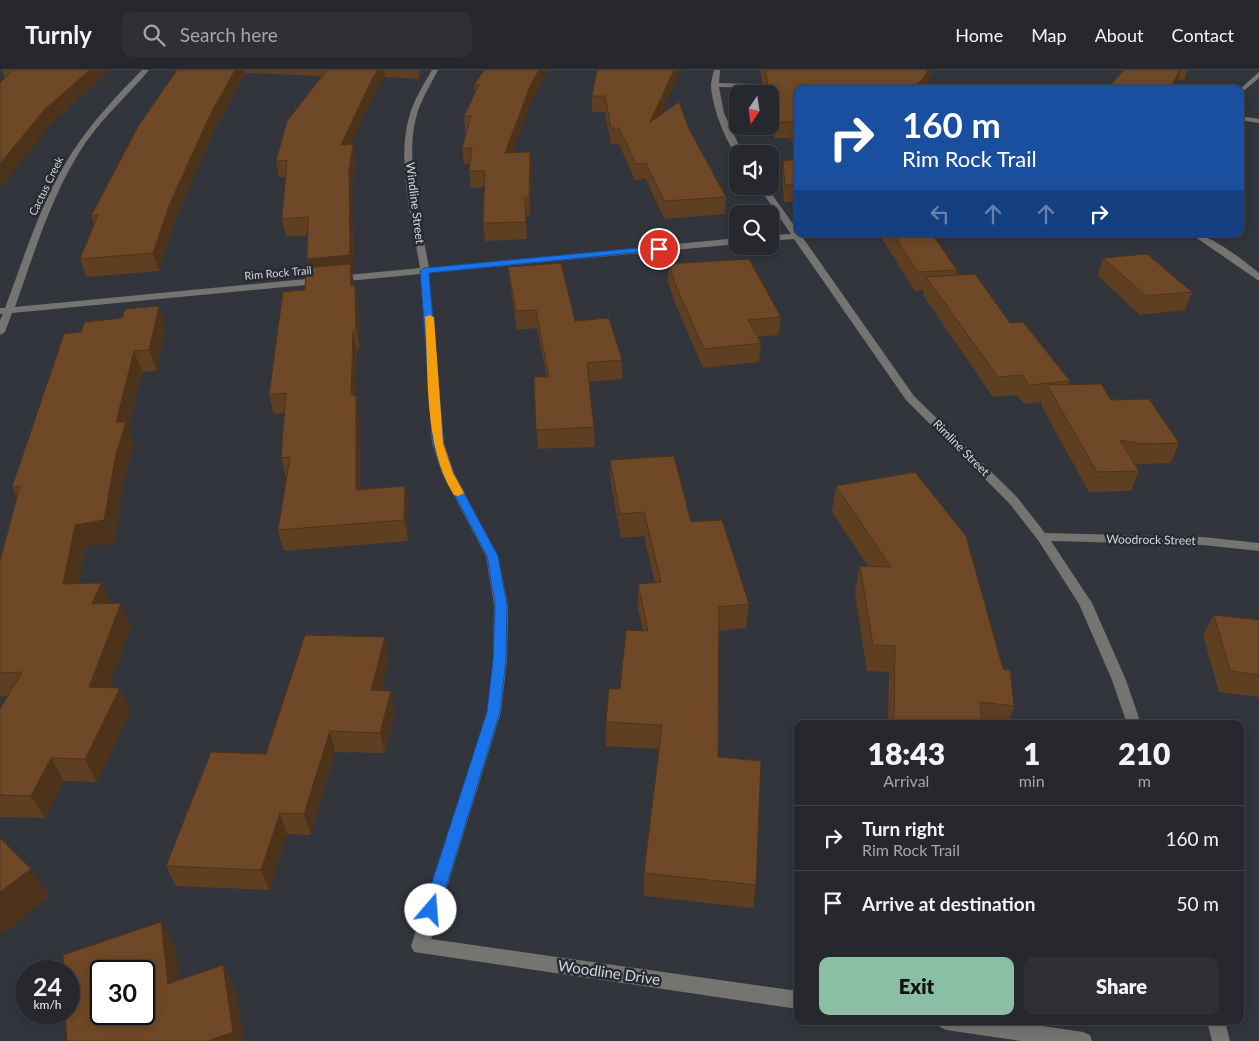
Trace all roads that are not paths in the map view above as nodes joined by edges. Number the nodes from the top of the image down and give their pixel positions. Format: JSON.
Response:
{"nodes":[{"id":1,"x":146,"y":70,"type":"edge"},
{"id":2,"x":435,"y":70,"type":"edge"},
{"id":3,"x":717,"y":70,"type":"edge"},
{"id":4,"x":1259,"y":74,"type":"edge"},
{"id":5,"x":714,"y":85,"type":"junction"},
{"id":6,"x":729,"y":85,"type":"edge"},
{"id":7,"x":1244,"y":88,"type":"edge"},
{"id":8,"x":1244,"y":119,"type":"edge"},
{"id":9,"x":1259,"y":121,"type":"edge"},
{"id":10,"x":734,"y":145,"type":"edge"},
{"id":11,"x":768,"y":195,"type":"edge"},
{"id":12,"x":794,"y":232,"type":"edge"},
{"id":13,"x":794,"y":236,"type":"edge"},
{"id":14,"x":779,"y":237,"type":"edge"},
{"id":15,"x":798,"y":237,"type":"edge"},
{"id":16,"x":1200,"y":237,"type":"edge"},
{"id":17,"x":729,"y":243,"type":"edge"},
{"id":18,"x":424,"y":271,"type":"junction"},
{"id":19,"x":1259,"y":278,"type":"edge"},
{"id":20,"x":5,"y":311,"type":"edge"},
{"id":21,"x":0,"y":332,"type":"edge"},
{"id":22,"x":1042,"y":537,"type":"junction"},
{"id":23,"x":1259,"y":546,"type":"edge"},
{"id":24,"x":1133,"y":720,"type":"edge"},
{"id":25,"x":420,"y":946,"type":"joint"},
{"id":26,"x":794,"y":999,"type":"edge"},
{"id":27,"x":973,"y":1025,"type":"edge"},
{"id":28,"x":1217,"y":1025,"type":"edge"},
{"id":29,"x":1083,"y":1041,"type":"edge"},
{"id":30,"x":1221,"y":1041,"type":"edge"}],
"edges":[{"from":1,"to":20,"type":"street","name":"Cactus Creek"},
{"from":2,"to":18,"type":"street","name":"Windline Street"},
{"from":3,"to":5,"type":"street"},
{"from":4,"to":7,"type":"street"},
{"from":5,"to":6,"type":"street"},
{"from":5,"to":10,"type":"street"},
{"from":8,"to":9,"type":"street"},
{"from":11,"to":12,"type":"street","name":"Rimline Street"},
{"from":13,"to":14,"type":"street"},
{"from":15,"to":22,"type":"street","name":"Rimline Street"},
{"from":16,"to":19,"type":"street"},
{"from":17,"to":18,"type":"street","name":"Rim Rock Trail"},
{"from":18,"to":20,"type":"street","name":"Rim Rock Trail"},
{"from":18,"to":25,"type":"street","name":"Windline Street"},
{"from":20,"to":21,"type":"street","name":"Cactus Creek"},
{"from":22,"to":23,"type":"street","name":"Woodrock Street"},
{"from":22,"to":24,"type":"street","name":"Rimline Street"},
{"from":25,"to":26,"type":"street","name":"Woodline Drive"},
{"from":27,"to":29,"type":"street"},
{"from":28,"to":30,"type":"street"}]}
